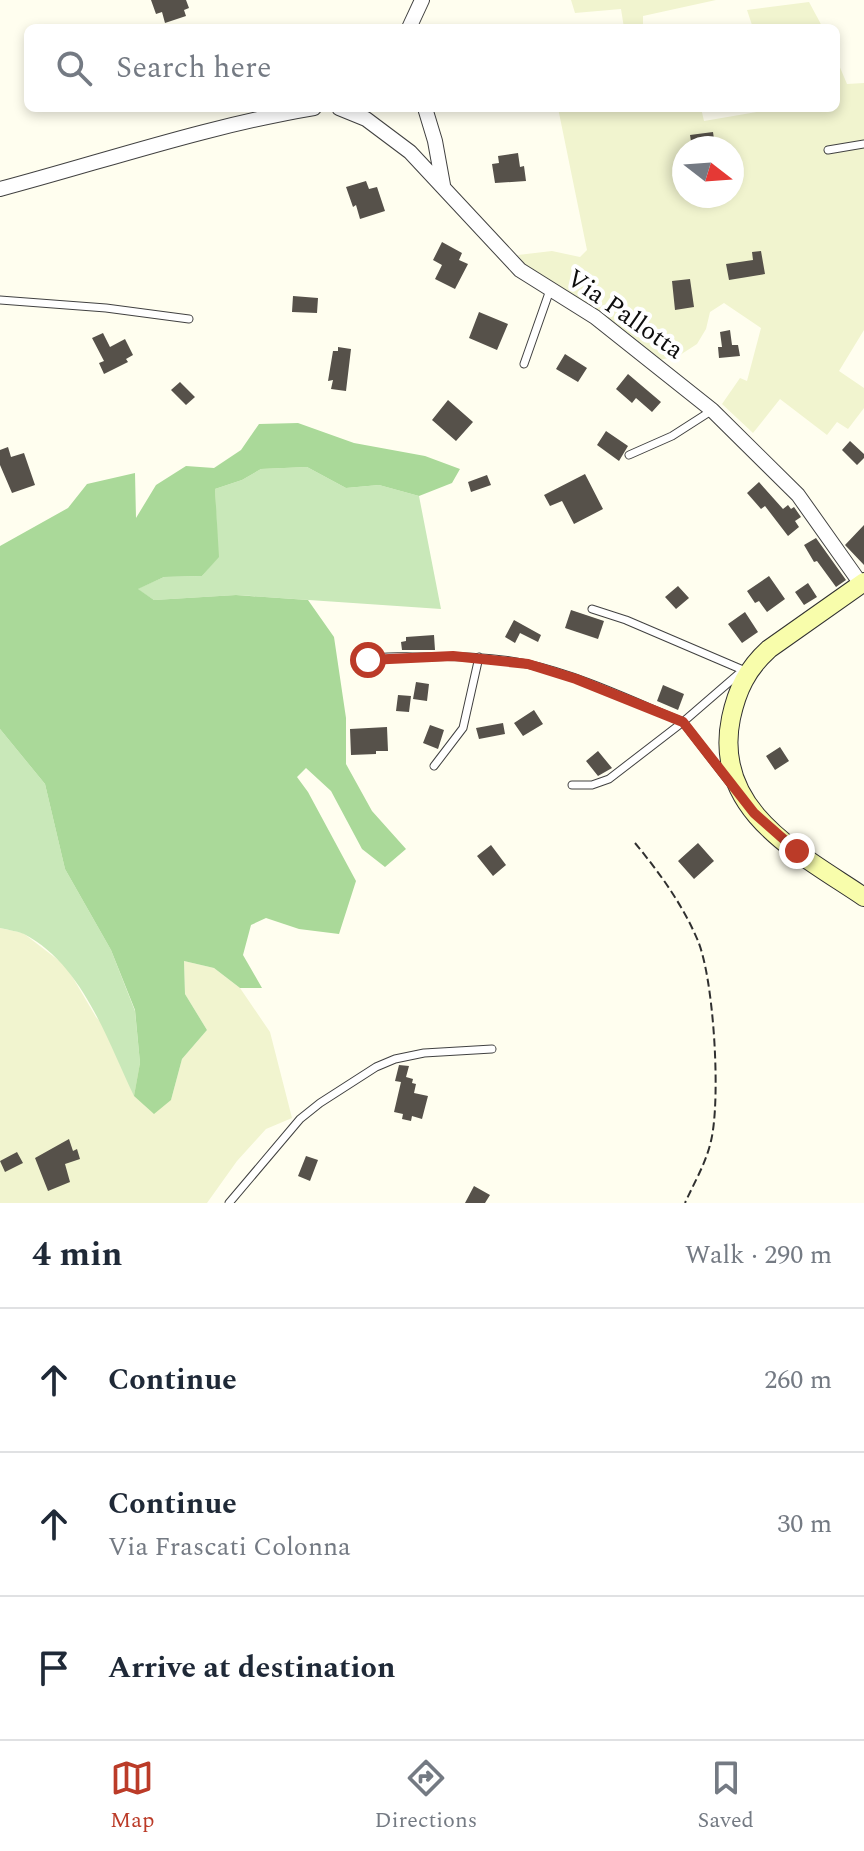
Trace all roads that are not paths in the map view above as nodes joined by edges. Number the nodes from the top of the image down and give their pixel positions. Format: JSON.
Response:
{"nodes":[{"id":1,"x":422,"y":0,"type":"edge"},
{"id":2,"x":411,"y":24,"type":"edge"},
{"id":3,"x":292,"y":112,"type":"edge"},
{"id":4,"x":349,"y":112,"type":"edge"},
{"id":5,"x":426,"y":112,"type":"edge"},
{"id":6,"x":864,"y":144,"type":"edge"},
{"id":7,"x":828,"y":150,"type":"dead end"},
{"id":8,"x":443,"y":186,"type":"junction"},
{"id":9,"x":0,"y":189,"type":"edge"},
{"id":10,"x":550,"y":290,"type":"junction"},
{"id":11,"x":0,"y":300,"type":"edge"},
{"id":12,"x":189,"y":319,"type":"dead end"},
{"id":13,"x":524,"y":364,"type":"dead end"},
{"id":14,"x":712,"y":410,"type":"junction"},
{"id":15,"x":629,"y":455,"type":"dead end"},
{"id":16,"x":862,"y":583,"type":"edge"},
{"id":17,"x":592,"y":609,"type":"dead end"},
{"id":18,"x":769,"y":649,"type":"junction"},
{"id":19,"x":479,"y":657,"type":"junction"},
{"id":20,"x":357,"y":666,"type":"dead end"},
{"id":21,"x":743,"y":670,"type":"junction"},
{"id":22,"x":683,"y":722,"type":"junction"},
{"id":23,"x":434,"y":766,"type":"dead end"},
{"id":24,"x":572,"y":785,"type":"dead end"},
{"id":25,"x":754,"y":813,"type":"junction"},
{"id":26,"x":864,"y":897,"type":"edge"},
{"id":27,"x":492,"y":1049,"type":"dead end"},
{"id":28,"x":229,"y":1203,"type":"edge"}],
"edges":[{"from":1,"to":2,"type":"street"},
{"from":3,"to":9,"type":"street"},
{"from":4,"to":8,"type":"street","name":"Via Pallotta"},
{"from":5,"to":8,"type":"street"},
{"from":6,"to":7,"type":"lane"},
{"from":8,"to":10,"type":"street","name":"Via Pallotta"},
{"from":10,"to":13,"type":"lane"},
{"from":10,"to":14,"type":"street","name":"Via Pallotta"},
{"from":11,"to":12,"type":"lane"},
{"from":14,"to":15,"type":"lane"},
{"from":14,"to":16,"type":"street","name":"Via Pallotta"},
{"from":16,"to":18,"type":"street"},
{"from":17,"to":21,"type":"lane"},
{"from":18,"to":21,"type":"lane"},
{"from":18,"to":25,"type":"street"},
{"from":19,"to":20,"type":"lane"},
{"from":19,"to":22,"type":"lane"},
{"from":19,"to":23,"type":"lane"},
{"from":21,"to":22,"type":"lane"},
{"from":22,"to":24,"type":"lane"},
{"from":22,"to":25,"type":"lane"},
{"from":25,"to":26,"type":"street"},
{"from":27,"to":28,"type":"lane"}]}
